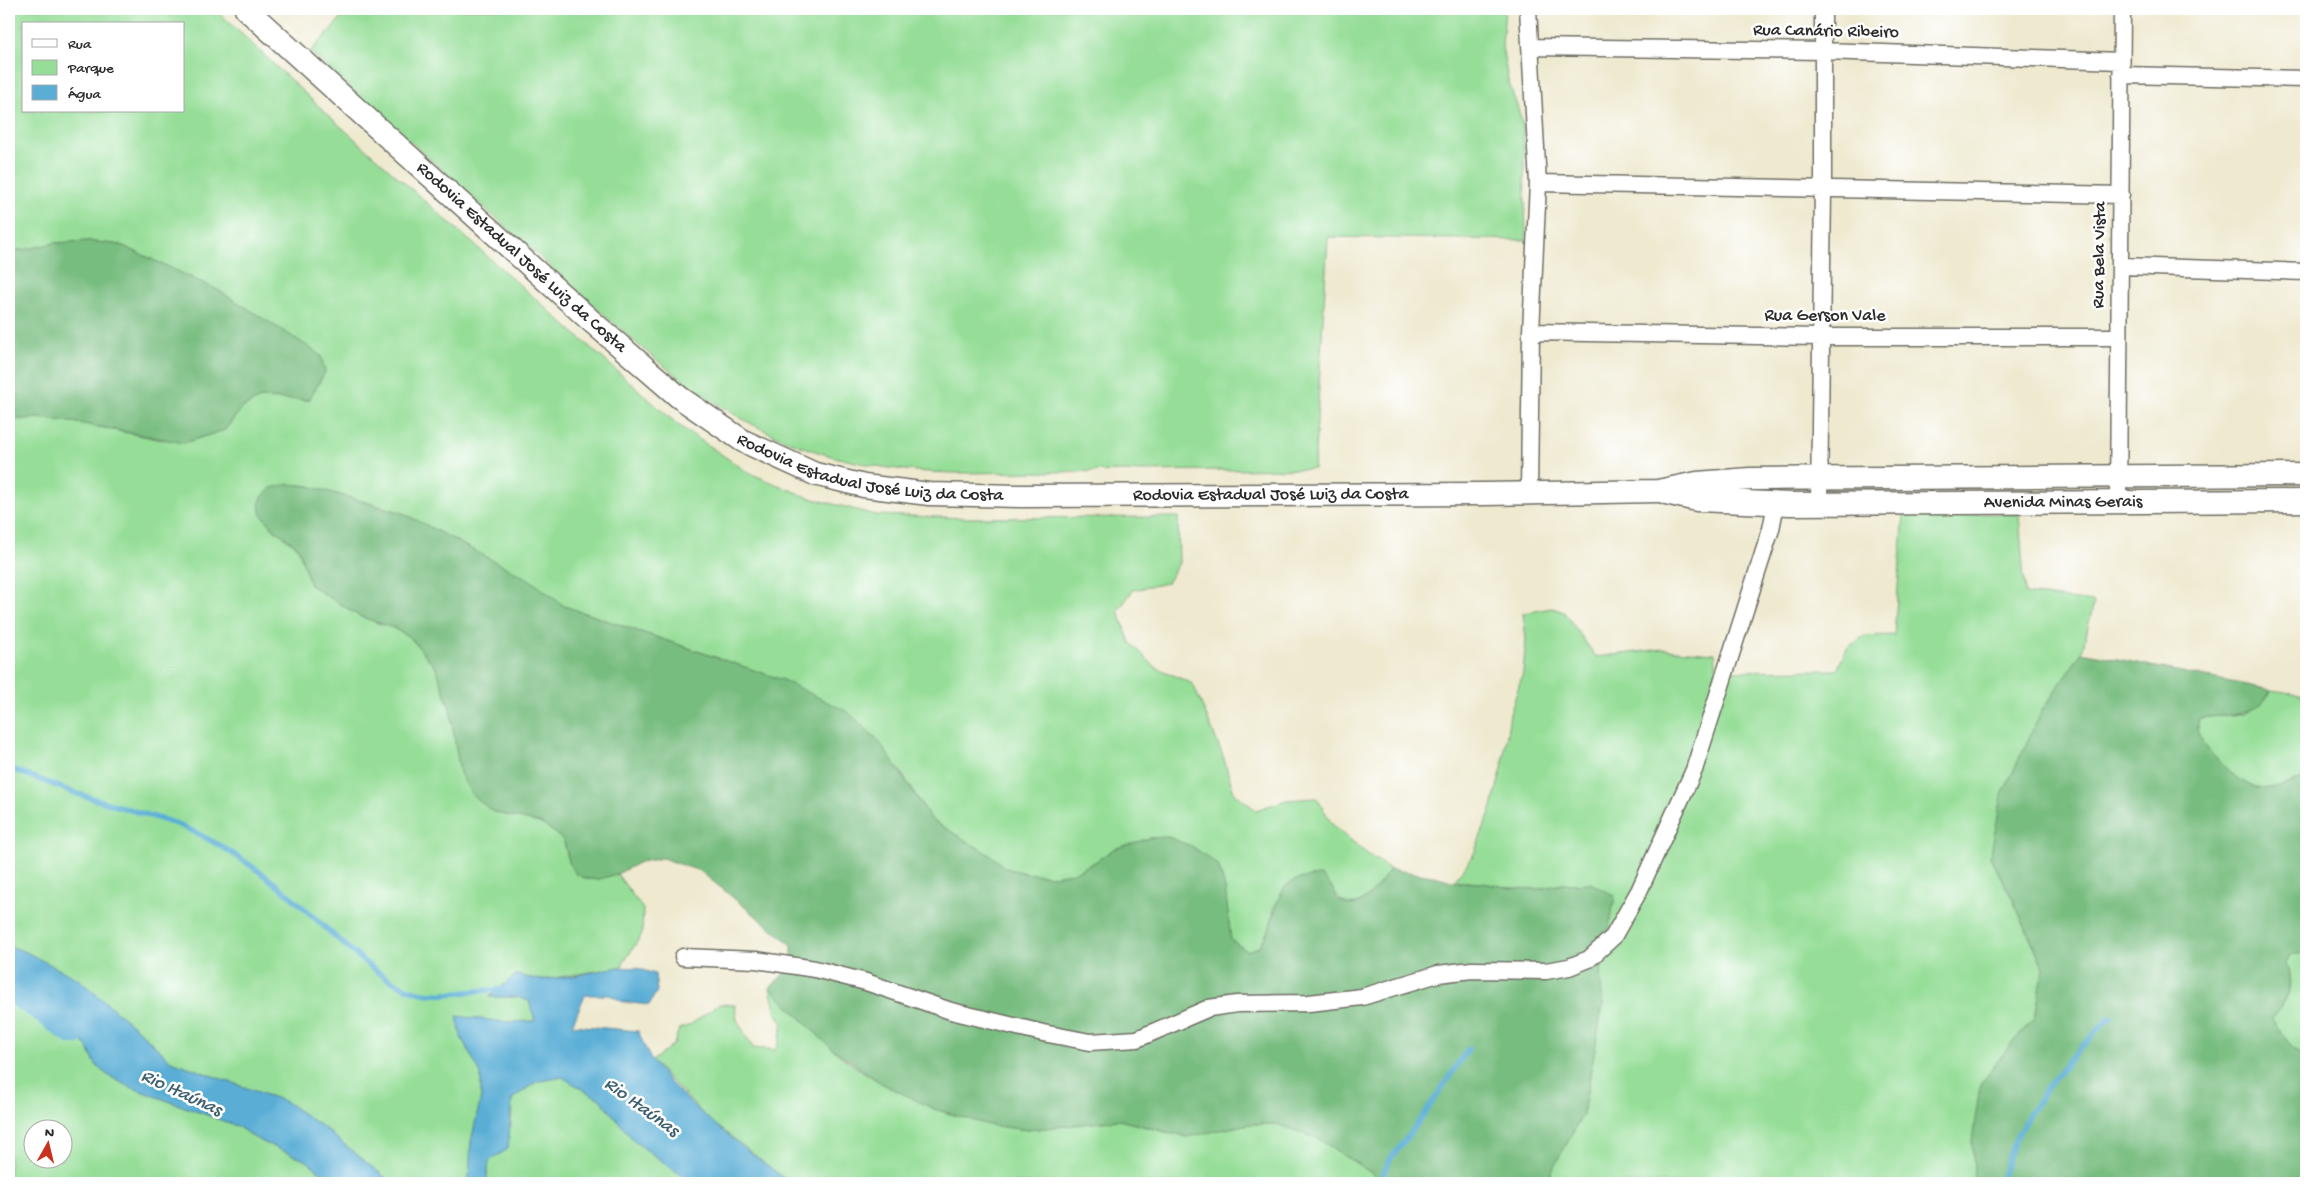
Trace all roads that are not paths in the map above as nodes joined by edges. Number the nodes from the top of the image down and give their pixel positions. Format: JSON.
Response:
{"nodes":[{"id":1,"x":246,"y":9,"type":"edge"},
{"id":2,"x":1528,"y":9,"type":"edge"},
{"id":3,"x":1823,"y":9,"type":"edge"},
{"id":4,"x":2122,"y":9,"type":"edge"},
{"id":5,"x":1530,"y":47,"type":"junction"},
{"id":6,"x":1823,"y":51,"type":"junction"},
{"id":7,"x":2121,"y":68,"type":"junction"},
{"id":8,"x":2306,"y":79,"type":"edge"},
{"id":9,"x":1538,"y":183,"type":"junction"},
{"id":10,"x":1823,"y":190,"type":"junction"},
{"id":11,"x":2121,"y":195,"type":"junction"},
{"id":12,"x":2120,"y":266,"type":"junction"},
{"id":13,"x":2306,"y":272,"type":"edge"},
{"id":14,"x":1531,"y":332,"type":"junction"},
{"id":15,"x":1820,"y":337,"type":"junction"},
{"id":16,"x":2119,"y":337,"type":"junction"},
{"id":17,"x":2241,"y":475,"type":"junction"},
{"id":18,"x":2306,"y":475,"type":"edge"},
{"id":19,"x":2117,"y":476,"type":"junction"},
{"id":20,"x":1819,"y":479,"type":"junction"},
{"id":21,"x":1658,"y":491,"type":"junction"},
{"id":22,"x":1529,"y":494,"type":"junction"},
{"id":23,"x":2242,"y":501,"type":"junction"},
{"id":24,"x":2306,"y":501,"type":"edge"},
{"id":25,"x":2118,"y":502,"type":"junction"},
{"id":26,"x":1776,"y":504,"type":"junction"},
{"id":27,"x":1819,"y":504,"type":"junction"},
{"id":28,"x":683,"y":957,"type":"dead end"}],
"edges":[{"from":1,"to":22,"type":"main road","name":"Rodovia Estadual José Luiz da Costa"},
{"from":2,"to":5,"type":"street"},
{"from":3,"to":6,"type":"street"},
{"from":4,"to":7,"type":"street","name":"Rua Bela Vista"},
{"from":5,"to":6,"type":"street","name":"Rua Canário Ribeiro"},
{"from":5,"to":9,"type":"street"},
{"from":6,"to":7,"type":"street","name":"Rua Canário Ribeiro"},
{"from":6,"to":10,"type":"street"},
{"from":7,"to":8,"type":"street","name":"Rua Canário Ribeiro"},
{"from":7,"to":11,"type":"street","name":"Rua Bela Vista"},
{"from":9,"to":10,"type":"street"},
{"from":9,"to":14,"type":"street"},
{"from":10,"to":11,"type":"street"},
{"from":10,"to":15,"type":"street"},
{"from":11,"to":12,"type":"street","name":"Rua Bela Vista"},
{"from":12,"to":13,"type":"street"},
{"from":12,"to":16,"type":"street","name":"Rua Bela Vista"},
{"from":14,"to":15,"type":"street","name":"Rua Gerson Vale"},
{"from":14,"to":22,"type":"street"},
{"from":15,"to":16,"type":"street","name":"Rua Gerson Vale"},
{"from":15,"to":20,"type":"street"},
{"from":16,"to":19,"type":"street","name":"Rua Bela Vista"},
{"from":17,"to":18,"type":"main road","name":"Avenida Minas Gerais"},
{"from":17,"to":19,"type":"main road","name":"Avenida Minas Gerais"},
{"from":17,"to":23,"type":"main road"},
{"from":19,"to":20,"type":"main road","name":"Avenida Minas Gerais"},
{"from":19,"to":25,"type":"street","name":"Rua Bela Vista"},
{"from":20,"to":21,"type":"main road","name":"Avenida Minas Gerais"},
{"from":20,"to":27,"type":"street"},
{"from":21,"to":22,"type":"main road","name":"Rodovia Estadual José Luiz da Costa"},
{"from":21,"to":26,"type":"main road","name":"Avenida Minas Gerais"},
{"from":23,"to":24,"type":"main road","name":"Avenida Minas Gerais"},
{"from":23,"to":25,"type":"main road","name":"Avenida Minas Gerais"},
{"from":25,"to":27,"type":"main road","name":"Avenida Minas Gerais"},
{"from":26,"to":27,"type":"main road","name":"Avenida Minas Gerais"},
{"from":26,"to":28,"type":"street"}]}
